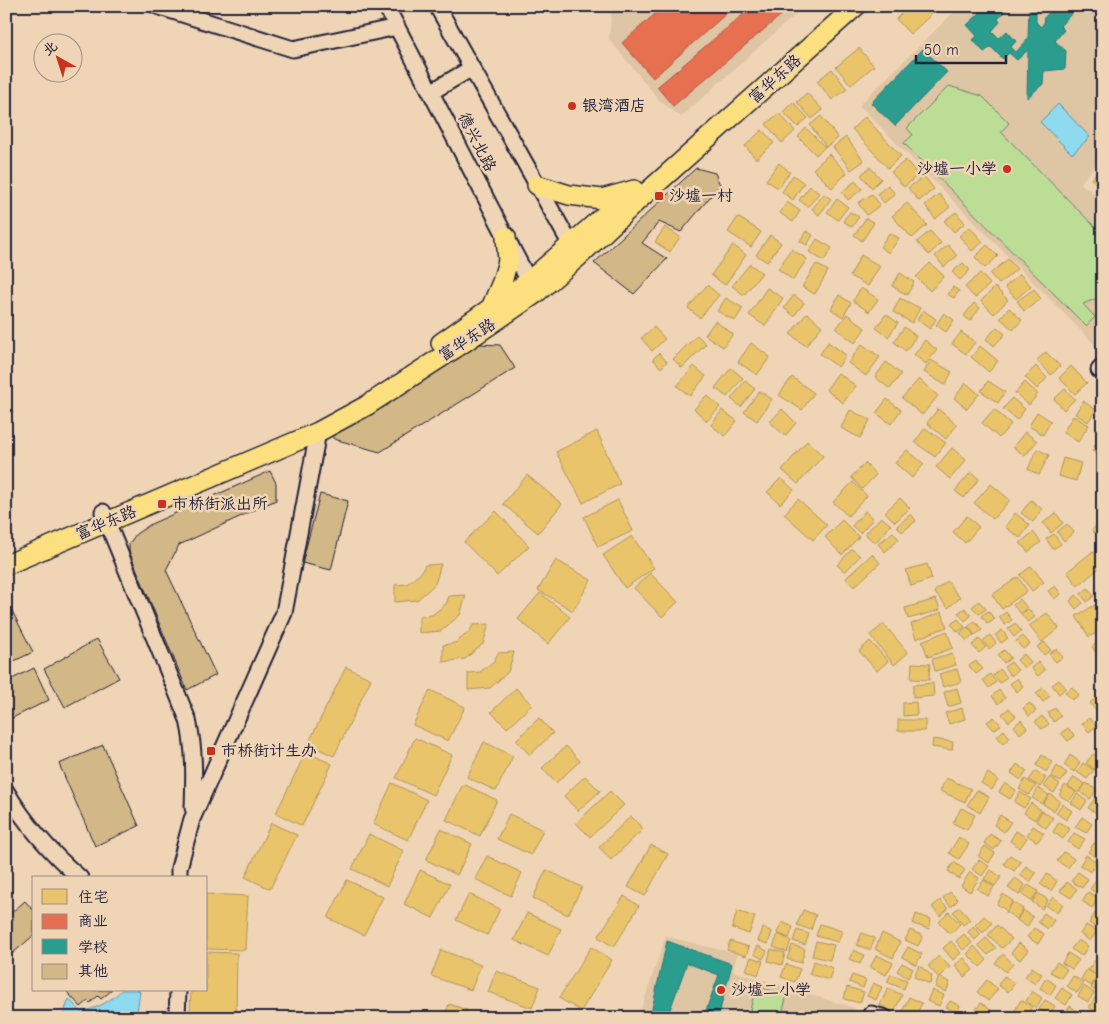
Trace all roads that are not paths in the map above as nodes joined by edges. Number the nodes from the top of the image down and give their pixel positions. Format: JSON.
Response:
{"nodes":[{"id":1,"x":157,"y":6,"type":"edge"},
{"id":2,"x":386,"y":6,"type":"edge"},
{"id":3,"x":437,"y":6,"type":"edge"},
{"id":4,"x":838,"y":6,"type":"edge"},
{"id":5,"x":856,"y":6,"type":"edge"},
{"id":6,"x":174,"y":9,"type":"edge"},
{"id":7,"x":397,"y":27,"type":"junction"},
{"id":8,"x":472,"y":68,"type":"junction"},
{"id":9,"x":431,"y":92,"type":"junction"},
{"id":10,"x":537,"y":185,"type":"junction"},
{"id":11,"x":634,"y":190,"type":"junction"},
{"id":12,"x":506,"y":237,"type":"junction"},
{"id":13,"x":575,"y":251,"type":"junction"},
{"id":14,"x":532,"y":287,"type":"junction"},
{"id":15,"x":490,"y":308,"type":"junction"},
{"id":16,"x":1103,"y":366,"type":"edge"},
{"id":17,"x":1103,"y":372,"type":"edge"},
{"id":18,"x":318,"y":432,"type":"junction"},
{"id":19,"x":105,"y":518,"type":"junction"},
{"id":20,"x":6,"y":553,"type":"edge"},
{"id":21,"x":6,"y":565,"type":"edge"},
{"id":22,"x":6,"y":791,"type":"edge"},
{"id":23,"x":192,"y":819,"type":"junction"},
{"id":24,"x":179,"y":873,"type":"edge"},
{"id":25,"x":78,"y":876,"type":"edge"},
{"id":26,"x":178,"y":992,"type":"edge"},
{"id":27,"x":177,"y":1018,"type":"edge"}],
"edges":[{"from":1,"to":6,"type":"street"},
{"from":2,"to":7,"type":"street","name":"德兴北路"},
{"from":3,"to":8,"type":"street","name":"德兴北路"},
{"from":4,"to":11,"type":"main road","name":"富华东路"},
{"from":5,"to":13,"type":"main road","name":"富华东路"},
{"from":6,"to":7,"type":"street"},
{"from":7,"to":9,"type":"street","name":"德兴北路"},
{"from":8,"to":9,"type":"street"},
{"from":8,"to":10,"type":"street","name":"德兴北路"},
{"from":9,"to":12,"type":"street","name":"德兴北路"},
{"from":10,"to":11,"type":"main road"},
{"from":10,"to":13,"type":"street","name":"德兴北路"},
{"from":11,"to":13,"type":"main road","name":"富华东路"},
{"from":12,"to":14,"type":"street","name":"德兴北路"},
{"from":12,"to":15,"type":"main road"},
{"from":13,"to":14,"type":"main road","name":"富华东路"},
{"from":14,"to":15,"type":"main road","name":"富华东路"},
{"from":14,"to":18,"type":"main road","name":"富华东路"},
{"from":15,"to":19,"type":"main road","name":"富华东路"},
{"from":16,"to":17,"type":"street"},
{"from":18,"to":19,"type":"main road","name":"富华东路"},
{"from":18,"to":23,"type":"street"},
{"from":19,"to":20,"type":"main road","name":"富华东路"},
{"from":19,"to":21,"type":"main road","name":"富华东路"},
{"from":19,"to":23,"type":"street"},
{"from":22,"to":25,"type":"street"},
{"from":23,"to":24,"type":"street"},
{"from":26,"to":27,"type":"street"}]}
